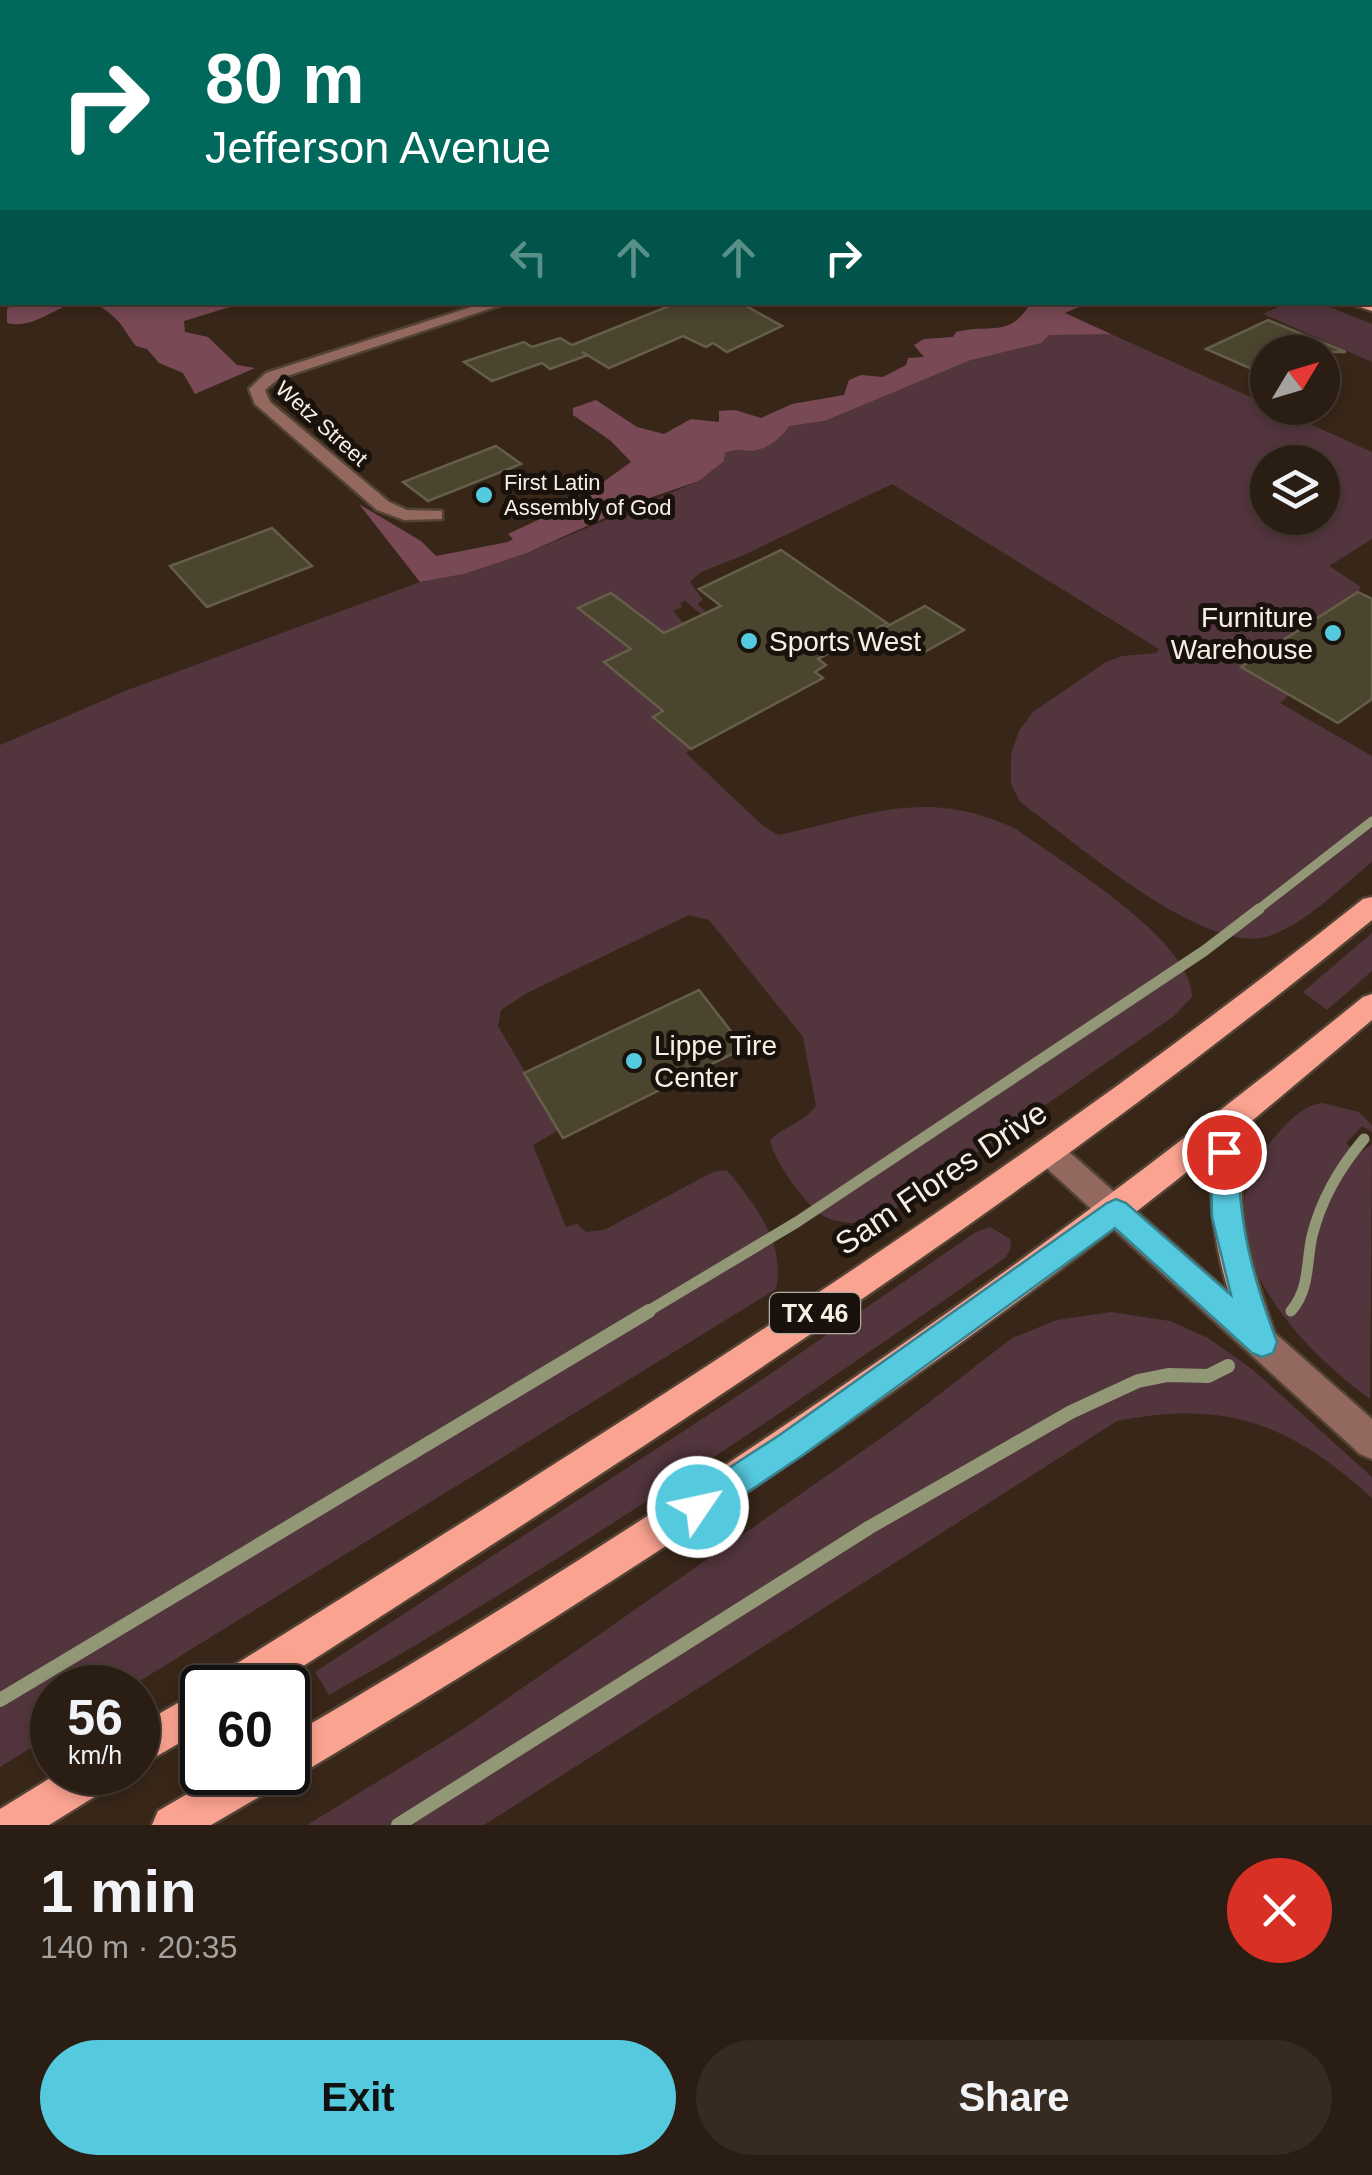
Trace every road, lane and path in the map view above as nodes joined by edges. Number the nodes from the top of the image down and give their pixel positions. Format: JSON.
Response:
{"nodes":[{"id":1,"x":494,"y":305,"type":"edge"},
{"id":2,"x":436,"y":515,"type":"dead end"},
{"id":3,"x":1372,"y":906,"type":"edge"},
{"id":4,"x":1372,"y":1004,"type":"edge"},
{"id":5,"x":1234,"y":1118,"type":"junction"},
{"id":6,"x":1050,"y":1153,"type":"junction"},
{"id":7,"x":1116,"y":1212,"type":"junction"},
{"id":8,"x":1262,"y":1342,"type":"junction"},
{"id":9,"x":1372,"y":1442,"type":"edge"},
{"id":10,"x":270,"y":1665,"type":"edge"},
{"id":11,"x":310,"y":1746,"type":"edge"},
{"id":12,"x":60,"y":1795,"type":"edge"},
{"id":13,"x":224,"y":1795,"type":"edge"},
{"id":14,"x":11,"y":1825,"type":"edge"},
{"id":15,"x":172,"y":1825,"type":"edge"}],
"edges":[{"from":1,"to":2,"type":"street","name":"Wetz Street"},
{"from":3,"to":6,"type":"main road","name":"Sam Flores Drive","number":"TX 46"},
{"from":4,"to":5,"type":"main road"},
{"from":5,"to":7,"type":"main road"},
{"from":5,"to":8,"type":"main road"},
{"from":6,"to":7,"type":"street"},
{"from":6,"to":10,"type":"main road","name":"Sam Flores Drive","number":"TX 46"},
{"from":7,"to":8,"type":"street"},
{"from":7,"to":11,"type":"main road"},
{"from":8,"to":9,"type":"street"},
{"from":12,"to":14,"type":"main road"},
{"from":13,"to":15,"type":"main road"}]}
